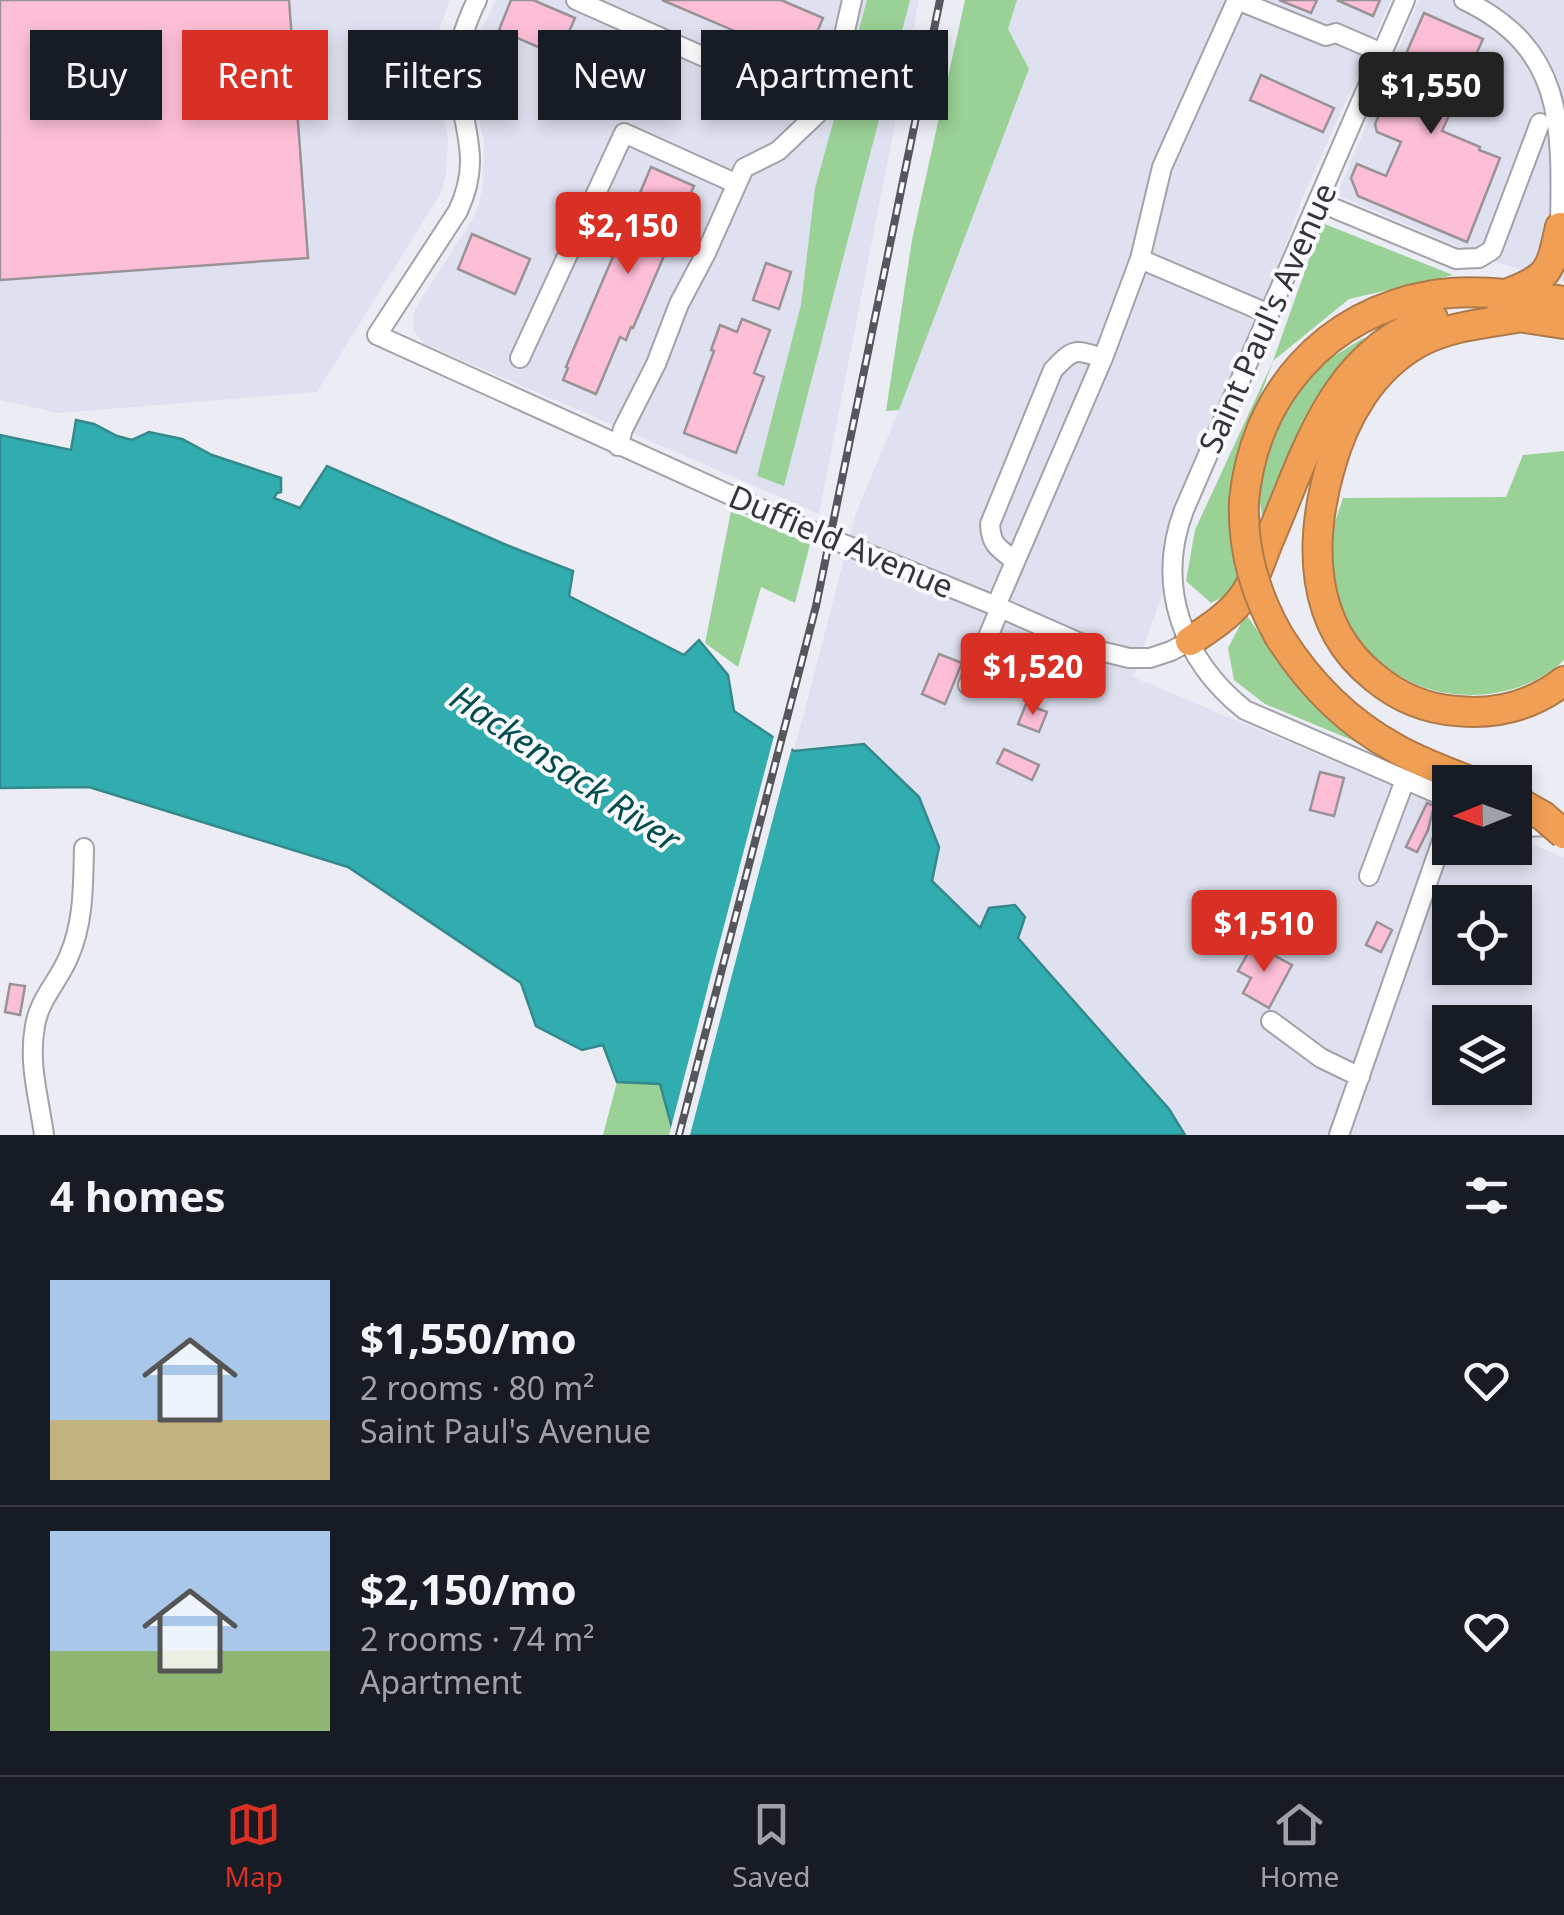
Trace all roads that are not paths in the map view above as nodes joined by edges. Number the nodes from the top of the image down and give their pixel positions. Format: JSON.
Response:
{"nodes":[{"id":1,"x":477,"y":0,"type":"edge"},
{"id":2,"x":576,"y":0,"type":"edge"},
{"id":3,"x":852,"y":0,"type":"edge"},
{"id":4,"x":1236,"y":0,"type":"edge"},
{"id":5,"x":1404,"y":0,"type":"edge"},
{"id":6,"x":1464,"y":0,"type":"edge"},
{"id":7,"x":845,"y":30,"type":"edge"},
{"id":8,"x":1382,"y":54,"type":"junction"},
{"id":9,"x":701,"y":56,"type":"edge"},
{"id":10,"x":810,"y":120,"type":"edge"},
{"id":11,"x":1540,"y":123,"type":"dead end"},
{"id":12,"x":737,"y":184,"type":"junction"},
{"id":13,"x":1319,"y":202,"type":"junction"},
{"id":14,"x":1562,"y":240,"type":"edge"},
{"id":15,"x":1140,"y":258,"type":"junction"},
{"id":16,"x":1564,"y":301,"type":"edge"},
{"id":17,"x":1510,"y":306,"type":"junction"},
{"id":18,"x":1268,"y":314,"type":"junction"},
{"id":19,"x":1564,"y":324,"type":"edge"},
{"id":20,"x":520,"y":358,"type":"dead end"},
{"id":21,"x":1103,"y":358,"type":"junction"},
{"id":22,"x":618,"y":446,"type":"junction"},
{"id":23,"x":1015,"y":561,"type":"junction"},
{"id":24,"x":998,"y":607,"type":"junction"},
{"id":25,"x":1190,"y":641,"type":"junction"},
{"id":26,"x":1564,"y":681,"type":"edge"},
{"id":27,"x":968,"y":684,"type":"dead end"},
{"id":28,"x":1433,"y":765,"type":"edge"},
{"id":29,"x":1405,"y":780,"type":"junction"},
{"id":30,"x":1432,"y":791,"type":"edge"},
{"id":31,"x":1532,"y":810,"type":"edge"},
{"id":32,"x":1564,"y":826,"type":"edge"},
{"id":33,"x":1532,"y":827,"type":"edge"},
{"id":34,"x":1564,"y":834,"type":"edge"},
{"id":35,"x":84,"y":848,"type":"dead end"},
{"id":36,"x":1434,"y":865,"type":"edge"},
{"id":37,"x":1370,"y":876,"type":"dead end"},
{"id":38,"x":1271,"y":1021,"type":"dead end"},
{"id":39,"x":1360,"y":1077,"type":"junction"},
{"id":40,"x":44,"y":1135,"type":"edge"},
{"id":41,"x":1339,"y":1135,"type":"edge"}],
"edges":[{"from":1,"to":22,"type":"street","name":"Duffield Avenue"},
{"from":2,"to":9,"type":"street"},
{"from":3,"to":7,"type":"street"},
{"from":4,"to":8,"type":"street"},
{"from":4,"to":15,"type":"street"},
{"from":5,"to":8,"type":"street","name":"Saint Paul's Avenue"},
{"from":6,"to":14,"type":"street"},
{"from":8,"to":13,"type":"street","name":"Saint Paul's Avenue"},
{"from":10,"to":12,"type":"street"},
{"from":11,"to":13,"type":"street"},
{"from":12,"to":20,"type":"street"},
{"from":12,"to":22,"type":"street"},
{"from":13,"to":18,"type":"street","name":"Saint Paul's Avenue"},
{"from":14,"to":17,"type":"highway"},
{"from":15,"to":18,"type":"street"},
{"from":15,"to":21,"type":"street"},
{"from":16,"to":17,"type":"highway"},
{"from":17,"to":19,"type":"highway"},
{"from":17,"to":25,"type":"highway"},
{"from":17,"to":26,"type":"highway"},
{"from":17,"to":28,"type":"highway","bridge":true},
{"from":18,"to":25,"type":"street","name":"Saint Paul's Avenue"},
{"from":21,"to":23,"type":"street"},
{"from":21,"to":23,"type":"street"},
{"from":22,"to":24,"type":"street","name":"Duffield Avenue"},
{"from":23,"to":24,"type":"street"},
{"from":24,"to":25,"type":"street","name":"Duffield Avenue"},
{"from":24,"to":27,"type":"street"},
{"from":25,"to":29,"type":"street"},
{"from":29,"to":30,"type":"street"},
{"from":29,"to":37,"type":"street"},
{"from":31,"to":34,"type":"highway","bridge":true},
{"from":32,"to":33,"type":"street"},
{"from":35,"to":40,"type":"street"},
{"from":36,"to":39,"type":"street"},
{"from":38,"to":39,"type":"street"},
{"from":39,"to":41,"type":"street"}]}
